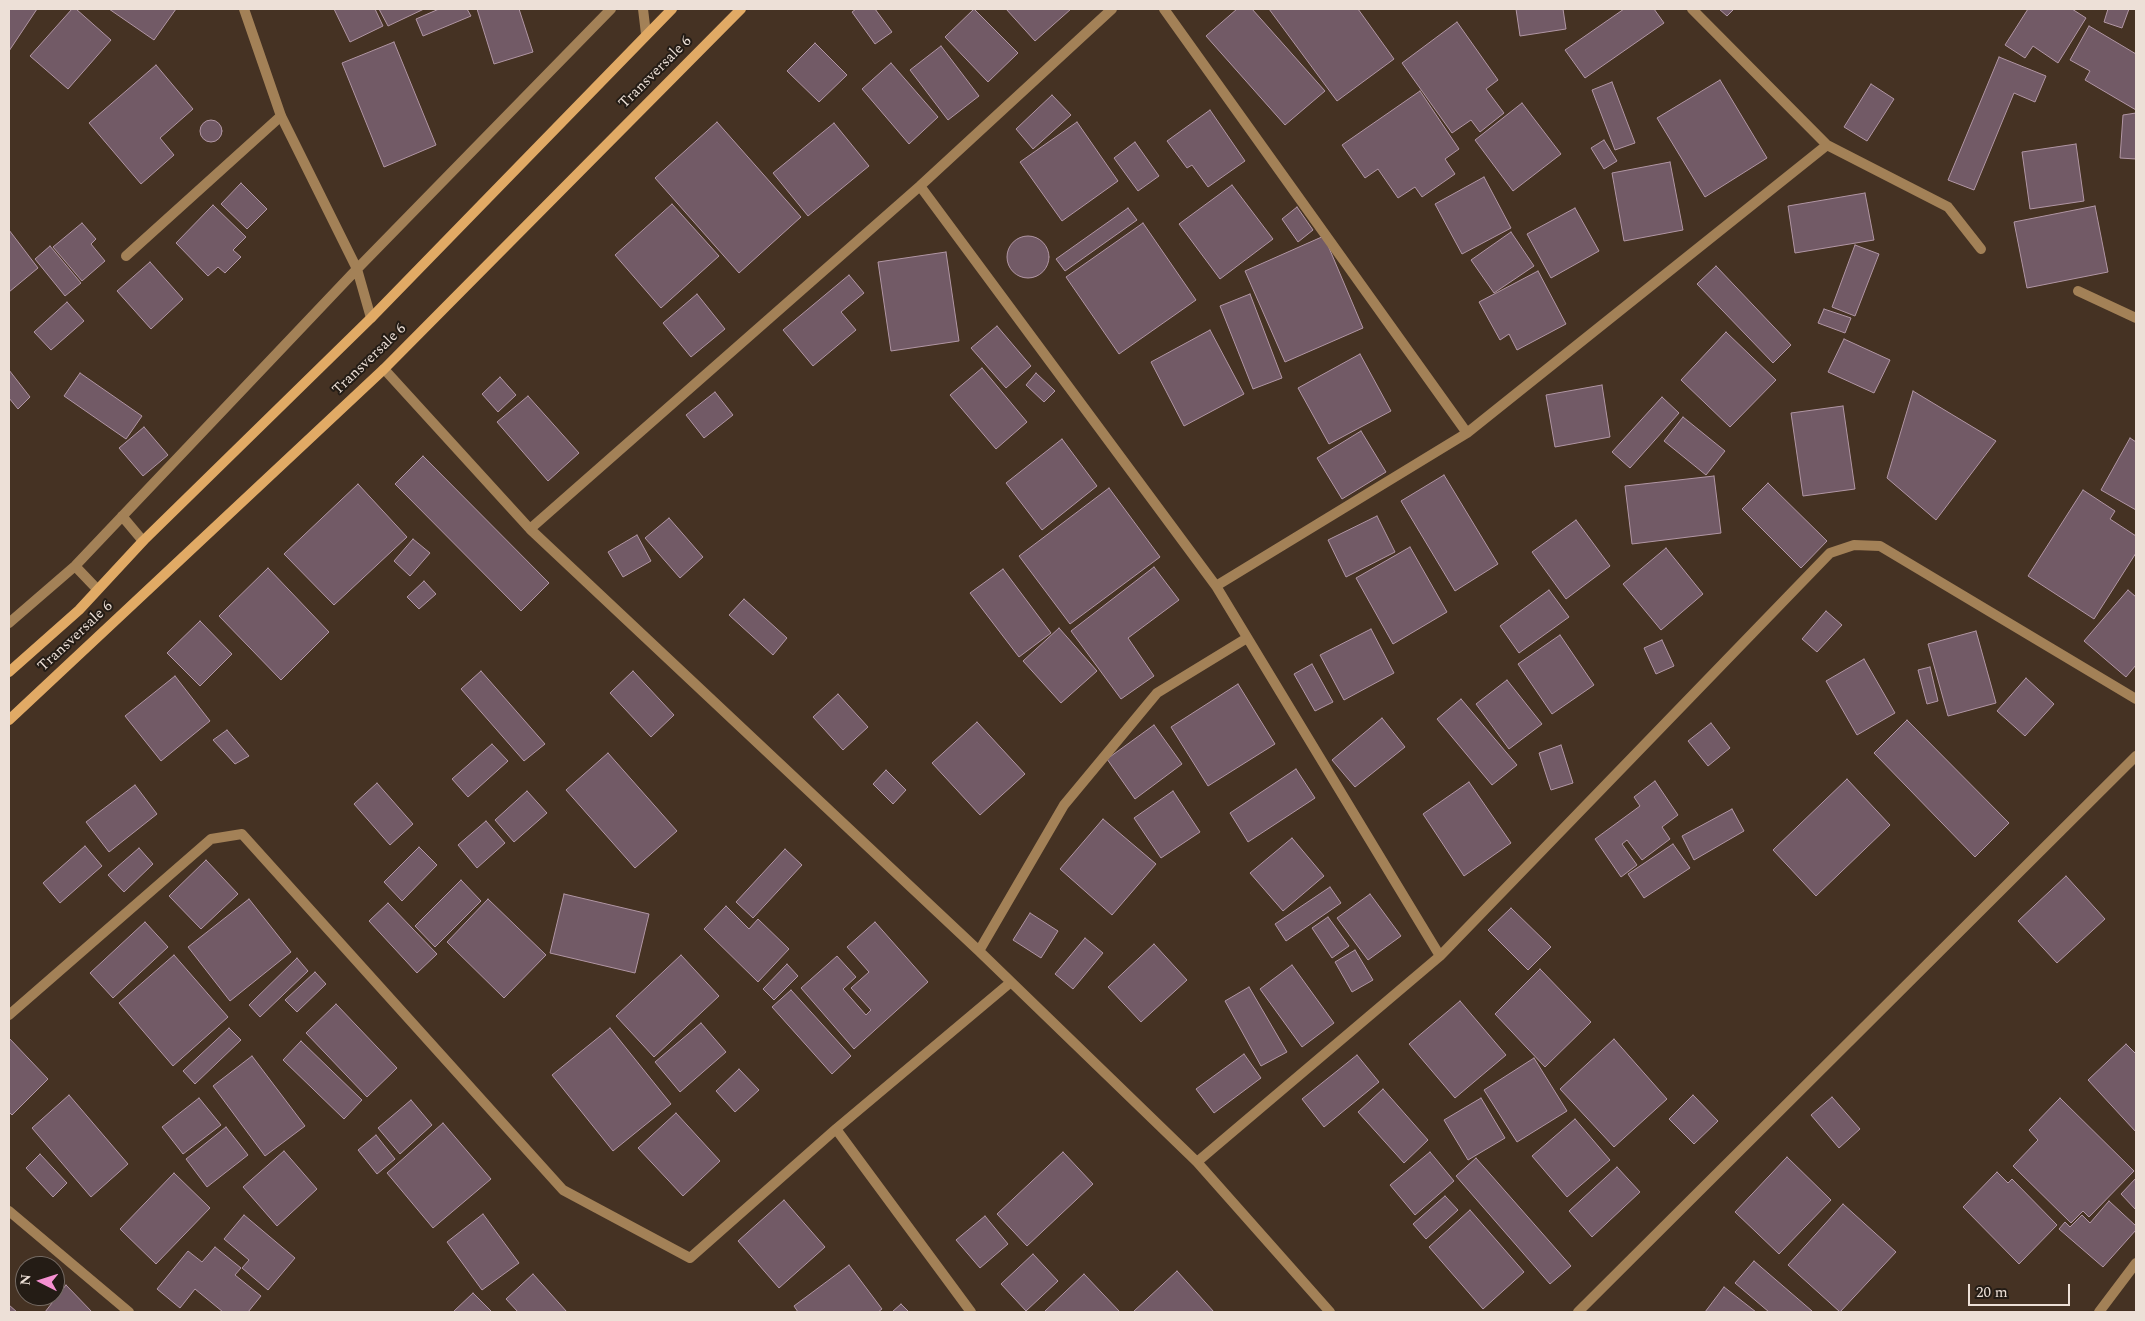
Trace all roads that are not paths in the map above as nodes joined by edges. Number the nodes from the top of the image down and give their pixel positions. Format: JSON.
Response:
{"nodes":[{"id":1,"x":244,"y":9,"type":"edge"},
{"id":2,"x":611,"y":9,"type":"edge"},
{"id":3,"x":643,"y":9,"type":"edge"},
{"id":4,"x":672,"y":9,"type":"edge"},
{"id":5,"x":741,"y":9,"type":"edge"},
{"id":6,"x":1112,"y":9,"type":"edge"},
{"id":7,"x":1164,"y":9,"type":"edge"},
{"id":8,"x":1692,"y":9,"type":"edge"},
{"id":9,"x":646,"y":34,"type":"junction"},
{"id":10,"x":281,"y":116,"type":"junction"},
{"id":11,"x":1827,"y":144,"type":"junction"},
{"id":12,"x":920,"y":186,"type":"junction"},
{"id":13,"x":1981,"y":249,"type":"dead end"},
{"id":14,"x":126,"y":256,"type":"dead end"},
{"id":15,"x":357,"y":268,"type":"junction"},
{"id":16,"x":2078,"y":290,"type":"dead end"},
{"id":17,"x":371,"y":318,"type":"junction"},
{"id":18,"x":2136,"y":318,"type":"edge"},
{"id":19,"x":384,"y":369,"type":"junction"},
{"id":20,"x":1467,"y":433,"type":"junction"},
{"id":21,"x":122,"y":516,"type":"junction"},
{"id":22,"x":530,"y":529,"type":"junction"},
{"id":23,"x":143,"y":541,"type":"junction"},
{"id":24,"x":75,"y":566,"type":"junction"},
{"id":25,"x":1216,"y":586,"type":"junction"},
{"id":26,"x":98,"y":589,"type":"junction"},
{"id":27,"x":9,"y":624,"type":"edge"},
{"id":28,"x":1247,"y":638,"type":"junction"},
{"id":29,"x":9,"y":672,"type":"edge"},
{"id":30,"x":2136,"y":699,"type":"edge"},
{"id":31,"x":9,"y":720,"type":"edge"},
{"id":32,"x":2136,"y":756,"type":"edge"},
{"id":33,"x":979,"y":950,"type":"junction"},
{"id":34,"x":1440,"y":956,"type":"junction"},
{"id":35,"x":1011,"y":982,"type":"junction"},
{"id":36,"x":9,"y":1015,"type":"edge"},
{"id":37,"x":836,"y":1129,"type":"junction"},
{"id":38,"x":1197,"y":1162,"type":"junction"},
{"id":39,"x":9,"y":1211,"type":"edge"},
{"id":40,"x":2136,"y":1263,"type":"edge"},
{"id":41,"x":129,"y":1312,"type":"edge"},
{"id":42,"x":972,"y":1312,"type":"edge"},
{"id":43,"x":1330,"y":1312,"type":"edge"},
{"id":44,"x":1578,"y":1312,"type":"edge"},
{"id":45,"x":2100,"y":1312,"type":"edge"}],
"edges":[{"from":1,"to":10,"type":"street"},
{"from":2,"to":15,"type":"street"},
{"from":3,"to":9,"type":"street"},
{"from":4,"to":9,"type":"main road","name":"Transversale 6"},
{"from":5,"to":19,"type":"main road","name":"Transversale 6"},
{"from":6,"to":12,"type":"street"},
{"from":7,"to":20,"type":"street"},
{"from":8,"to":11,"type":"street"},
{"from":9,"to":17,"type":"main road","name":"Transversale 6"},
{"from":10,"to":14,"type":"street"},
{"from":10,"to":15,"type":"street"},
{"from":11,"to":13,"type":"street"},
{"from":11,"to":20,"type":"street"},
{"from":12,"to":22,"type":"street"},
{"from":12,"to":25,"type":"street"},
{"from":15,"to":17,"type":"street"},
{"from":15,"to":21,"type":"street"},
{"from":16,"to":18,"type":"street"},
{"from":17,"to":23,"type":"main road","name":"Transversale 6"},
{"from":19,"to":22,"type":"street"},
{"from":19,"to":31,"type":"main road","name":"Transversale 6"},
{"from":20,"to":25,"type":"street"},
{"from":21,"to":23,"type":"street"},
{"from":21,"to":24,"type":"street"},
{"from":22,"to":33,"type":"street"},
{"from":23,"to":26,"type":"main road","name":"Transversale 6"},
{"from":24,"to":26,"type":"street"},
{"from":24,"to":27,"type":"street"},
{"from":25,"to":28,"type":"street"},
{"from":26,"to":29,"type":"main road","name":"Transversale 6"},
{"from":28,"to":33,"type":"street"},
{"from":28,"to":34,"type":"street"},
{"from":30,"to":34,"type":"street"},
{"from":32,"to":44,"type":"street"},
{"from":33,"to":35,"type":"street"},
{"from":34,"to":38,"type":"street"},
{"from":35,"to":37,"type":"street"},
{"from":35,"to":38,"type":"street"},
{"from":36,"to":37,"type":"street"},
{"from":37,"to":42,"type":"street"},
{"from":38,"to":43,"type":"street"},
{"from":39,"to":41,"type":"street"},
{"from":40,"to":45,"type":"street"}]}
